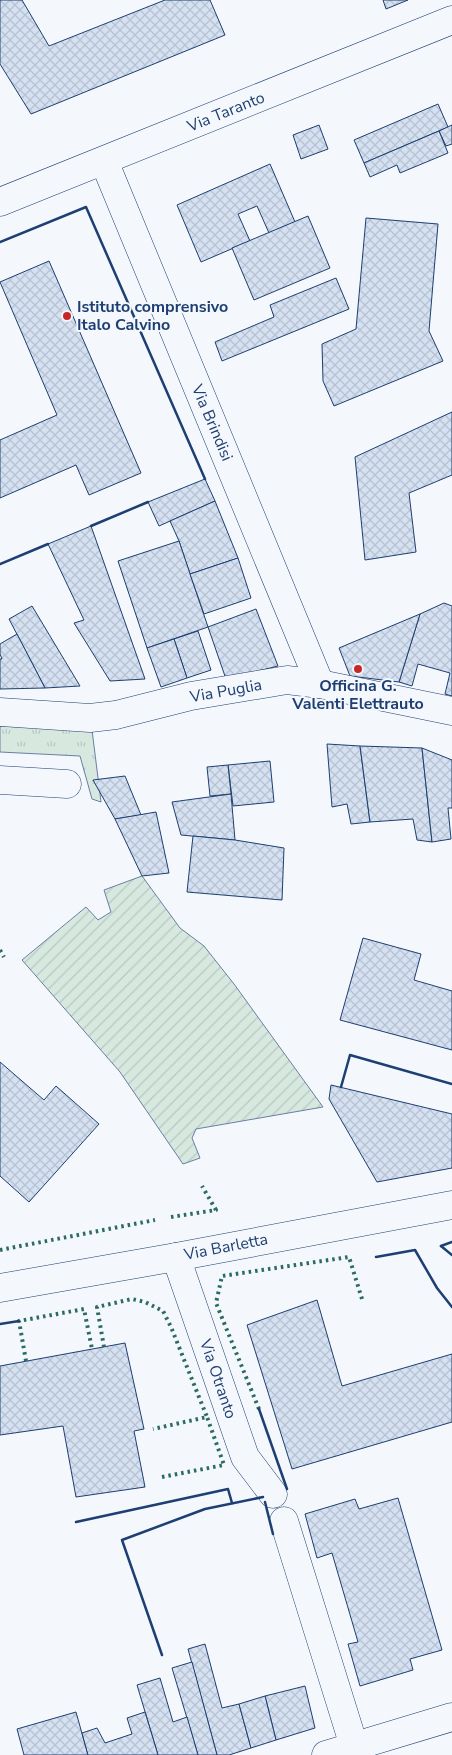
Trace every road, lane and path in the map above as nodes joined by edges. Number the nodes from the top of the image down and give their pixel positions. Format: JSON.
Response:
{"nodes":[{"id":1,"x":452,"y":20,"type":"edge"},
{"id":2,"x":104,"y":162,"type":"junction"},
{"id":3,"x":0,"y":202,"type":"edge"},
{"id":4,"x":320,"y":684,"type":"junction"},
{"id":5,"x":452,"y":711,"type":"edge"},
{"id":6,"x":0,"y":712,"type":"edge"},
{"id":7,"x":0,"y":780,"type":"edge"},
{"id":8,"x":67,"y":784,"type":"dead end"},
{"id":9,"x":452,"y":1205,"type":"edge"},
{"id":10,"x":176,"y":1257,"type":"junction"},
{"id":11,"x":0,"y":1288,"type":"edge"},
{"id":12,"x":273,"y":1494,"type":"dead end"},
{"id":13,"x":284,"y":1521,"type":"dead end"},
{"id":14,"x":452,"y":1717,"type":"edge"},
{"id":15,"x":354,"y":1746,"type":"junction"},
{"id":16,"x":326,"y":1755,"type":"edge"}],
"edges":[{"from":1,"to":2,"type":"street","name":"Via Taranto"},
{"from":2,"to":3,"type":"street","name":"Via Taranto"},
{"from":2,"to":4,"type":"street","name":"Via Brindisi"},
{"from":4,"to":5,"type":"street","name":"Via Puglia"},
{"from":4,"to":6,"type":"street","name":"Via Puglia"},
{"from":7,"to":8,"type":"street"},
{"from":9,"to":10,"type":"street","name":"Via Barletta"},
{"from":10,"to":11,"type":"street","name":"Via Barletta"},
{"from":10,"to":12,"type":"street","name":"Via Otranto"},
{"from":13,"to":15,"type":"street"},
{"from":14,"to":15,"type":"street"},
{"from":15,"to":16,"type":"street"}]}
